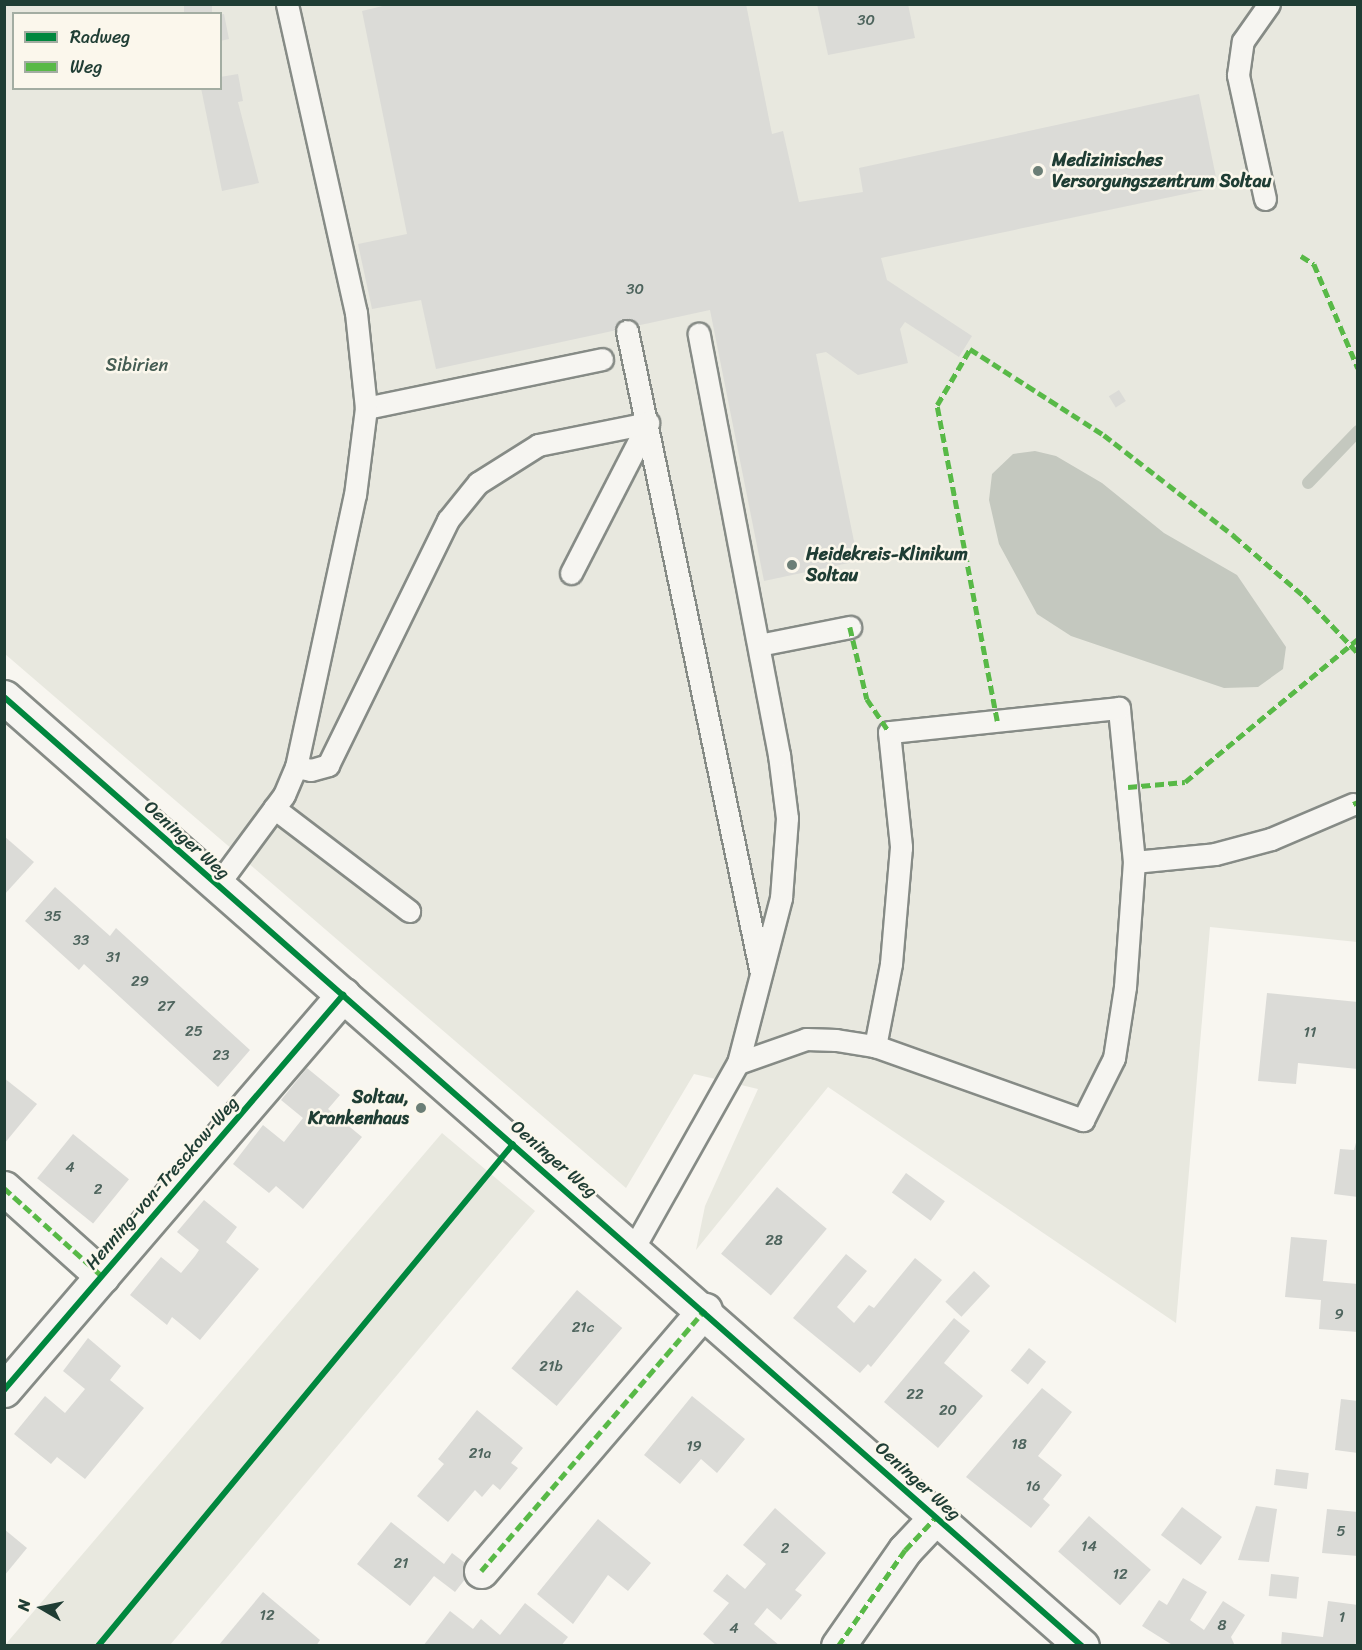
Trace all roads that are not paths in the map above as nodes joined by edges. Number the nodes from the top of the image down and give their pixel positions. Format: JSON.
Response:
{"nodes":[{"id":1,"x":287,"y":4,"type":"edge"},
{"id":2,"x":1269,"y":4,"type":"edge"},
{"id":3,"x":1265,"y":199,"type":"dead end"},
{"id":4,"x":627,"y":331,"type":"dead end"},
{"id":5,"x":699,"y":334,"type":"dead end"},
{"id":6,"x":602,"y":359,"type":"dead end"},
{"id":7,"x":366,"y":408,"type":"junction"},
{"id":8,"x":648,"y":423,"type":"junction"},
{"id":9,"x":571,"y":573,"type":"dead end"},
{"id":10,"x":850,"y":627,"type":"dead end"},
{"id":11,"x":759,"y":645,"type":"junction"},
{"id":12,"x":4,"y":697,"type":"edge"},
{"id":13,"x":296,"y":767,"type":"junction"},
{"id":14,"x":1353,"y":804,"type":"dead end"},
{"id":15,"x":274,"y":808,"type":"junction"},
{"id":16,"x":1134,"y":862,"type":"junction"},
{"id":17,"x":216,"y":887,"type":"junction"},
{"id":18,"x":409,"y":911,"type":"dead end"},
{"id":19,"x":762,"y":976,"type":"junction"},
{"id":20,"x":343,"y":995,"type":"junction"},
{"id":21,"x":875,"y":1047,"type":"junction"},
{"id":22,"x":738,"y":1063,"type":"junction"},
{"id":23,"x":4,"y":1188,"type":"edge"},
{"id":24,"x":633,"y":1248,"type":"junction"},
{"id":25,"x":102,"y":1276,"type":"junction"},
{"id":26,"x":705,"y":1310,"type":"junction"},
{"id":27,"x":4,"y":1390,"type":"edge"},
{"id":28,"x":936,"y":1517,"type":"junction"},
{"id":29,"x":481,"y":1571,"type":"dead end"},
{"id":30,"x":838,"y":1646,"type":"edge"},
{"id":31,"x":1082,"y":1646,"type":"edge"}],
"edges":[{"from":1,"to":7,"type":"lane"},
{"from":2,"to":3,"type":"lane"},
{"from":4,"to":8,"type":"lane"},
{"from":5,"to":11,"type":"lane"},
{"from":6,"to":7,"type":"lane"},
{"from":7,"to":13,"type":"lane"},
{"from":8,"to":9,"type":"lane"},
{"from":8,"to":13,"type":"lane"},
{"from":8,"to":19,"type":"lane"},
{"from":10,"to":11,"type":"lane"},
{"from":11,"to":19,"type":"lane"},
{"from":12,"to":17,"type":"street","name":"Oeninger Weg"},
{"from":13,"to":15,"type":"lane"},
{"from":14,"to":16,"type":"lane"},
{"from":15,"to":17,"type":"lane"},
{"from":15,"to":18,"type":"lane"},
{"from":16,"to":21,"type":"lane"},
{"from":16,"to":21,"type":"lane"},
{"from":17,"to":20,"type":"street","name":"Oeninger Weg"},
{"from":19,"to":22,"type":"lane"},
{"from":20,"to":24,"type":"street","name":"Oeninger Weg"},
{"from":20,"to":25,"type":"street","name":"Henning-von-Tresckow-Weg"},
{"from":21,"to":22,"type":"lane"},
{"from":22,"to":24,"type":"lane"},
{"from":23,"to":25,"type":"street","name":"Henning-von-Tresckow-Weg"},
{"from":24,"to":26,"type":"street","name":"Oeninger Weg"},
{"from":25,"to":27,"type":"street","name":"Henning-von-Tresckow-Weg"},
{"from":26,"to":28,"type":"street","name":"Oeninger Weg"},
{"from":26,"to":29,"type":"street"},
{"from":28,"to":30,"type":"street"},
{"from":28,"to":31,"type":"street","name":"Oeninger Weg"}]}
